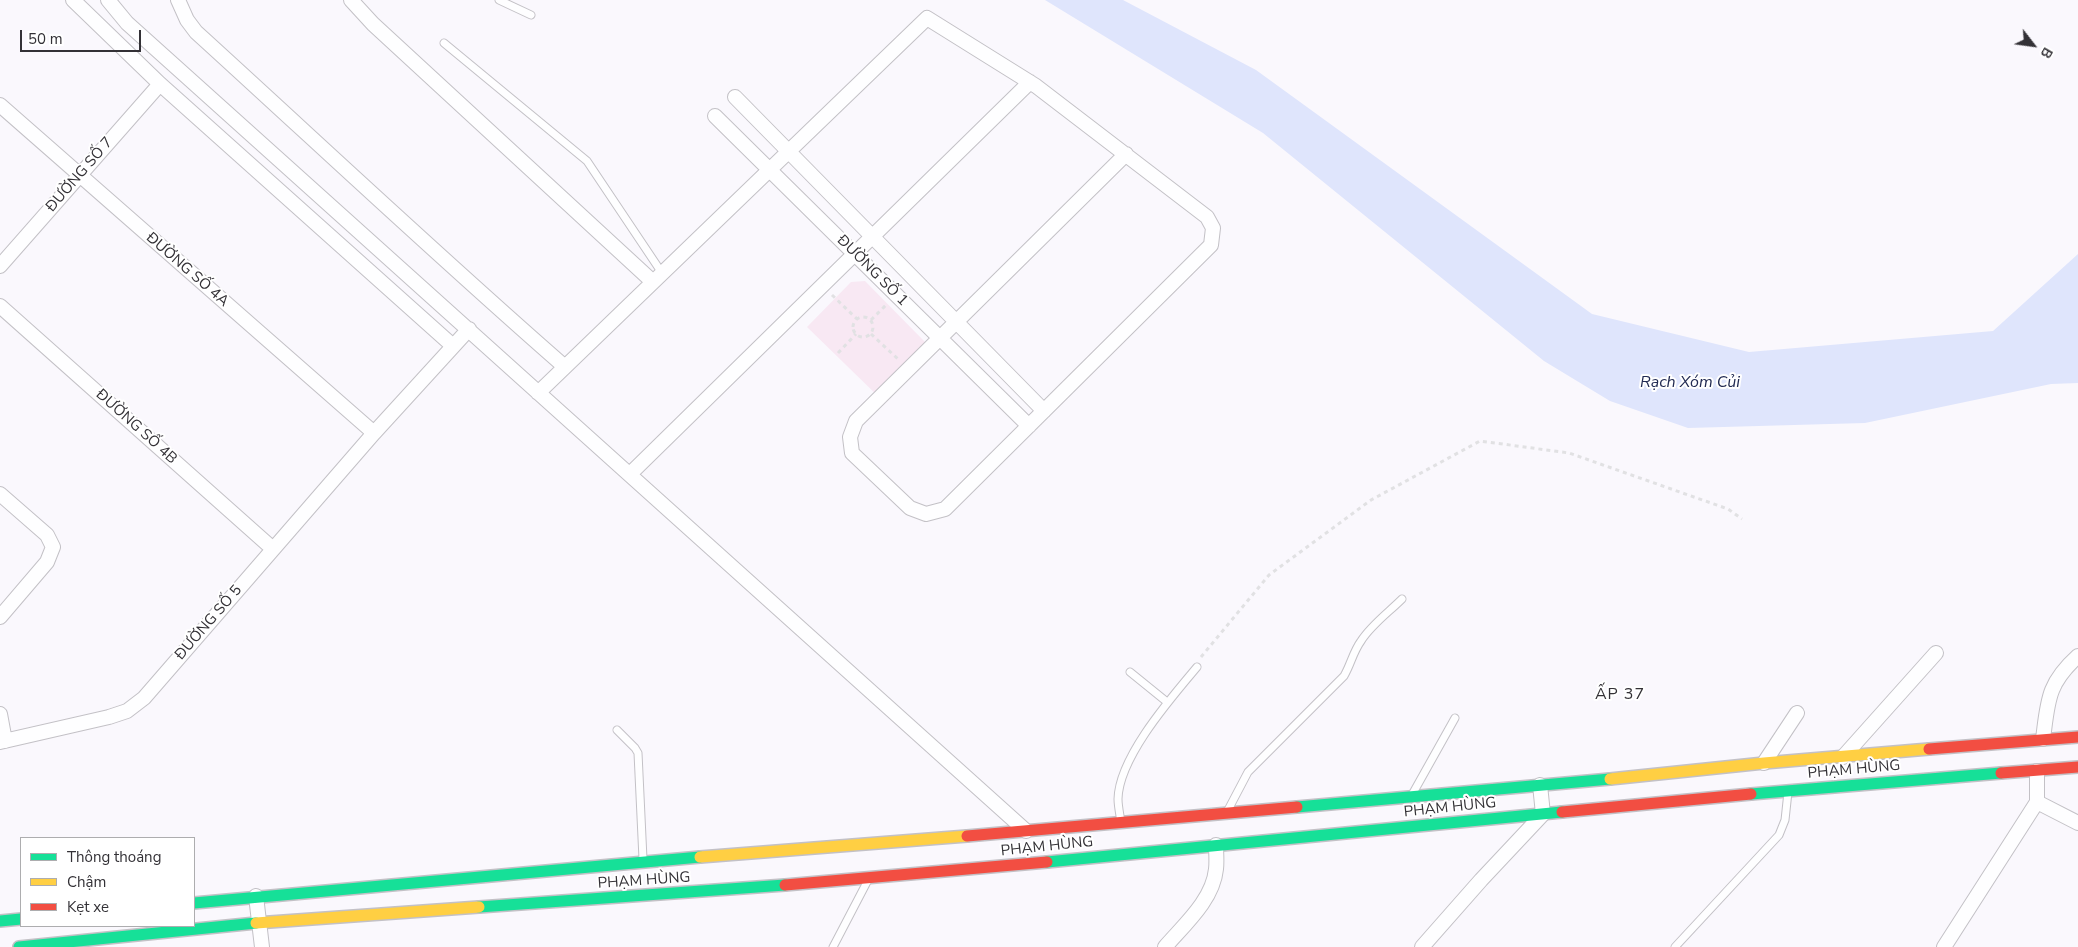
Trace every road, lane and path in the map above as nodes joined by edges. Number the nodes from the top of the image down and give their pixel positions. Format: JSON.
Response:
{"nodes":[{"id":1,"x":73,"y":0,"type":"edge"},
{"id":2,"x":108,"y":0,"type":"edge"},
{"id":3,"x":178,"y":0,"type":"edge"},
{"id":4,"x":351,"y":0,"type":"edge"},
{"id":5,"x":498,"y":0,"type":"edge"},
{"id":6,"x":531,"y":15,"type":"dead end"},
{"id":7,"x":444,"y":43,"type":"dead end"},
{"id":8,"x":1030,"y":82,"type":"junction"},
{"id":9,"x":160,"y":84,"type":"junction"},
{"id":10,"x":735,"y":97,"type":"dead end"},
{"id":11,"x":0,"y":105,"type":"edge"},
{"id":12,"x":715,"y":116,"type":"dead end"},
{"id":13,"x":789,"y":152,"type":"junction"},
{"id":14,"x":1126,"y":154,"type":"junction"},
{"id":15,"x":769,"y":170,"type":"junction"},
{"id":16,"x":79,"y":176,"type":"junction"},
{"id":17,"x":872,"y":237,"type":"junction"},
{"id":18,"x":855,"y":254,"type":"junction"},
{"id":19,"x":0,"y":266,"type":"edge"},
{"id":20,"x":658,"y":277,"type":"junction"},
{"id":21,"x":823,"y":286,"type":"junction"},
{"id":22,"x":897,"y":296,"type":"junction"},
{"id":23,"x":0,"y":306,"type":"edge"},
{"id":24,"x":857,"y":319,"type":"junction"},
{"id":25,"x":871,"y":320,"type":"junction"},
{"id":26,"x":955,"y":321,"type":"junction"},
{"id":27,"x":469,"y":329,"type":"junction"},
{"id":28,"x":856,"y":334,"type":"junction"},
{"id":29,"x":871,"y":334,"type":"junction"},
{"id":30,"x":939,"y":337,"type":"junction"},
{"id":31,"x":452,"y":346,"type":"junction"},
{"id":32,"x":838,"y":353,"type":"dead end"},
{"id":33,"x":565,"y":367,"type":"junction"},
{"id":34,"x":907,"y":368,"type":"junction"},
{"id":35,"x":538,"y":393,"type":"junction"},
{"id":36,"x":1044,"y":411,"type":"junction"},
{"id":37,"x":1029,"y":426,"type":"junction"},
{"id":38,"x":374,"y":433,"type":"junction"},
{"id":39,"x":630,"y":474,"type":"junction"},
{"id":40,"x":0,"y":494,"type":"edge"},
{"id":41,"x":1742,"y":519,"type":"dead end"},
{"id":42,"x":273,"y":549,"type":"junction"},
{"id":43,"x":1402,"y":599,"type":"dead end"},
{"id":44,"x":0,"y":617,"type":"edge"},
{"id":45,"x":1936,"y":653,"type":"dead end"},
{"id":46,"x":2078,"y":656,"type":"edge"},
{"id":47,"x":1199,"y":660,"type":"dead end"},
{"id":48,"x":1197,"y":668,"type":"dead end"},
{"id":49,"x":1130,"y":672,"type":"dead end"},
{"id":50,"x":1167,"y":702,"type":"junction"},
{"id":51,"x":1797,"y":713,"type":"dead end"},
{"id":52,"x":0,"y":714,"type":"edge"},
{"id":53,"x":1455,"y":718,"type":"dead end"},
{"id":54,"x":617,"y":730,"type":"dead end"},
{"id":55,"x":2078,"y":737,"type":"edge"},
{"id":56,"x":2043,"y":739,"type":"junction"},
{"id":57,"x":3,"y":741,"type":"edge"},
{"id":58,"x":1843,"y":756,"type":"junction"},
{"id":59,"x":1764,"y":763,"type":"junction"},
{"id":60,"x":2078,"y":767,"type":"edge"},
{"id":61,"x":2037,"y":771,"type":"junction"},
{"id":62,"x":1540,"y":785,"type":"junction"},
{"id":63,"x":1788,"y":790,"type":"junction"},
{"id":64,"x":1412,"y":796,"type":"junction"},
{"id":65,"x":2037,"y":802,"type":"junction"},
{"id":66,"x":1227,"y":812,"type":"junction"},
{"id":67,"x":1543,"y":814,"type":"junction"},
{"id":68,"x":1121,"y":822,"type":"junction"},
{"id":69,"x":2078,"y":824,"type":"edge"},
{"id":70,"x":1026,"y":831,"type":"junction"},
{"id":71,"x":1216,"y":846,"type":"junction"},
{"id":72,"x":643,"y":862,"type":"junction"},
{"id":73,"x":869,"y":879,"type":"junction"},
{"id":74,"x":256,"y":896,"type":"junction"},
{"id":75,"x":195,"y":902,"type":"edge"},
{"id":76,"x":20,"y":919,"type":"edge"},
{"id":77,"x":0,"y":921,"type":"edge"},
{"id":78,"x":260,"y":923,"type":"junction"},
{"id":79,"x":113,"y":943,"type":"edge"},
{"id":80,"x":19,"y":947,"type":"edge"},
{"id":81,"x":262,"y":947,"type":"edge"},
{"id":82,"x":833,"y":947,"type":"edge"},
{"id":83,"x":1165,"y":947,"type":"edge"},
{"id":84,"x":1422,"y":947,"type":"edge"},
{"id":85,"x":1675,"y":947,"type":"edge"},
{"id":86,"x":1944,"y":947,"type":"edge"}],
"edges":[{"from":1,"to":9,"type":"street"},
{"from":2,"to":27,"type":"street"},
{"from":3,"to":33,"type":"street"},
{"from":4,"to":20,"type":"street"},
{"from":5,"to":6,"type":"lane"},
{"from":7,"to":20,"type":"lane"},
{"from":8,"to":13,"type":"street"},
{"from":8,"to":14,"type":"street"},
{"from":8,"to":17,"type":"street"},
{"from":9,"to":16,"type":"street","name":"ĐƯỜNG SỐ 7"},
{"from":9,"to":31,"type":"street"},
{"from":10,"to":13,"type":"street"},
{"from":11,"to":16,"type":"street","name":"ĐƯỜNG SỐ 4A"},
{"from":12,"to":15,"type":"street","name":"ĐƯỜNG SỐ 1"},
{"from":13,"to":15,"type":"street"},
{"from":13,"to":17,"type":"street"},
{"from":14,"to":26,"type":"street"},
{"from":14,"to":36,"type":"street"},
{"from":15,"to":18,"type":"street","name":"ĐƯỜNG SỐ 1"},
{"from":15,"to":20,"type":"street"},
{"from":16,"to":19,"type":"street","name":"ĐƯỜNG SỐ 7"},
{"from":16,"to":38,"type":"street","name":"ĐƯỜNG SỐ 4A"},
{"from":17,"to":18,"type":"street"},
{"from":17,"to":26,"type":"street"},
{"from":18,"to":21,"type":"street"},
{"from":18,"to":22,"type":"street","name":"ĐƯỜNG SỐ 1"},
{"from":20,"to":33,"type":"street"},
{"from":21,"to":24,"type":"path"},
{"from":21,"to":39,"type":"street"},
{"from":22,"to":25,"type":"path"},
{"from":22,"to":30,"type":"street","name":"ĐƯỜNG SỐ 1"},
{"from":23,"to":42,"type":"street","name":"ĐƯỜNG SỐ 4B"},
{"from":24,"to":25,"type":"path"},
{"from":24,"to":28,"type":"path"},
{"from":25,"to":29,"type":"path"},
{"from":26,"to":30,"type":"street"},
{"from":26,"to":36,"type":"street"},
{"from":27,"to":31,"type":"street","name":"ĐƯỜNG SỐ 5"},
{"from":27,"to":35,"type":"street"},
{"from":28,"to":29,"type":"path"},
{"from":28,"to":32,"type":"path"},
{"from":29,"to":34,"type":"path"},
{"from":30,"to":34,"type":"street"},
{"from":30,"to":37,"type":"street","name":"ĐƯỜNG SỐ 1"},
{"from":31,"to":38,"type":"street","name":"ĐƯỜNG SỐ 5"},
{"from":33,"to":35,"type":"street"},
{"from":34,"to":37,"type":"street"},
{"from":35,"to":39,"type":"street"},
{"from":36,"to":37,"type":"street"},
{"from":38,"to":42,"type":"street","name":"ĐƯỜNG SỐ 5"},
{"from":39,"to":70,"type":"street"},
{"from":40,"to":44,"type":"street"},
{"from":41,"to":47,"type":"path"},
{"from":42,"to":57,"type":"street","name":"ĐƯỜNG SỐ 5"},
{"from":43,"to":66,"type":"lane"},
{"from":45,"to":58,"type":"street"},
{"from":46,"to":56,"type":"street"},
{"from":48,"to":50,"type":"lane"},
{"from":49,"to":50,"type":"lane"},
{"from":50,"to":68,"type":"lane"},
{"from":51,"to":59,"type":"street"},
{"from":52,"to":57,"type":"street"},
{"from":53,"to":64,"type":"lane"},
{"from":54,"to":72,"type":"lane"},
{"from":55,"to":56,"type":"main road","name":"PHẠM HÙNG"},
{"from":56,"to":58,"type":"main road","name":"PHẠM HÙNG"},
{"from":58,"to":59,"type":"main road","name":"PHẠM HÙNG"},
{"from":59,"to":62,"type":"main road","name":"PHẠM HÙNG"},
{"from":60,"to":61,"type":"main road","name":"PHẠM HÙNG"},
{"from":61,"to":63,"type":"main road","name":"PHẠM HÙNG"},
{"from":61,"to":65,"type":"street"},
{"from":62,"to":64,"type":"main road","name":"PHẠM HÙNG"},
{"from":62,"to":67,"type":"street"},
{"from":63,"to":67,"type":"main road","name":"PHẠM HÙNG"},
{"from":63,"to":85,"type":"lane"},
{"from":64,"to":66,"type":"main road","name":"PHẠM HÙNG"},
{"from":65,"to":69,"type":"street"},
{"from":65,"to":86,"type":"street"},
{"from":66,"to":68,"type":"main road","name":"PHẠM HÙNG"},
{"from":67,"to":71,"type":"main road","name":"PHẠM HÙNG"},
{"from":67,"to":84,"type":"street"},
{"from":68,"to":70,"type":"main road","name":"PHẠM HÙNG"},
{"from":70,"to":72,"type":"main road","name":"PHẠM HÙNG"},
{"from":71,"to":73,"type":"main road","name":"PHẠM HÙNG"},
{"from":71,"to":83,"type":"street"},
{"from":72,"to":74,"type":"main road","name":"PHẠM HÙNG"},
{"from":73,"to":78,"type":"main road","name":"PHẠM HÙNG"},
{"from":73,"to":82,"type":"lane"},
{"from":74,"to":75,"type":"main road","name":"PHẠM HÙNG"},
{"from":74,"to":78,"type":"street"},
{"from":76,"to":77,"type":"main road"},
{"from":78,"to":79,"type":"main road","name":"PHẠM HÙNG"},
{"from":78,"to":81,"type":"street"},
{"from":79,"to":80,"type":"main road","name":"PHẠM HÙNG"}]}
